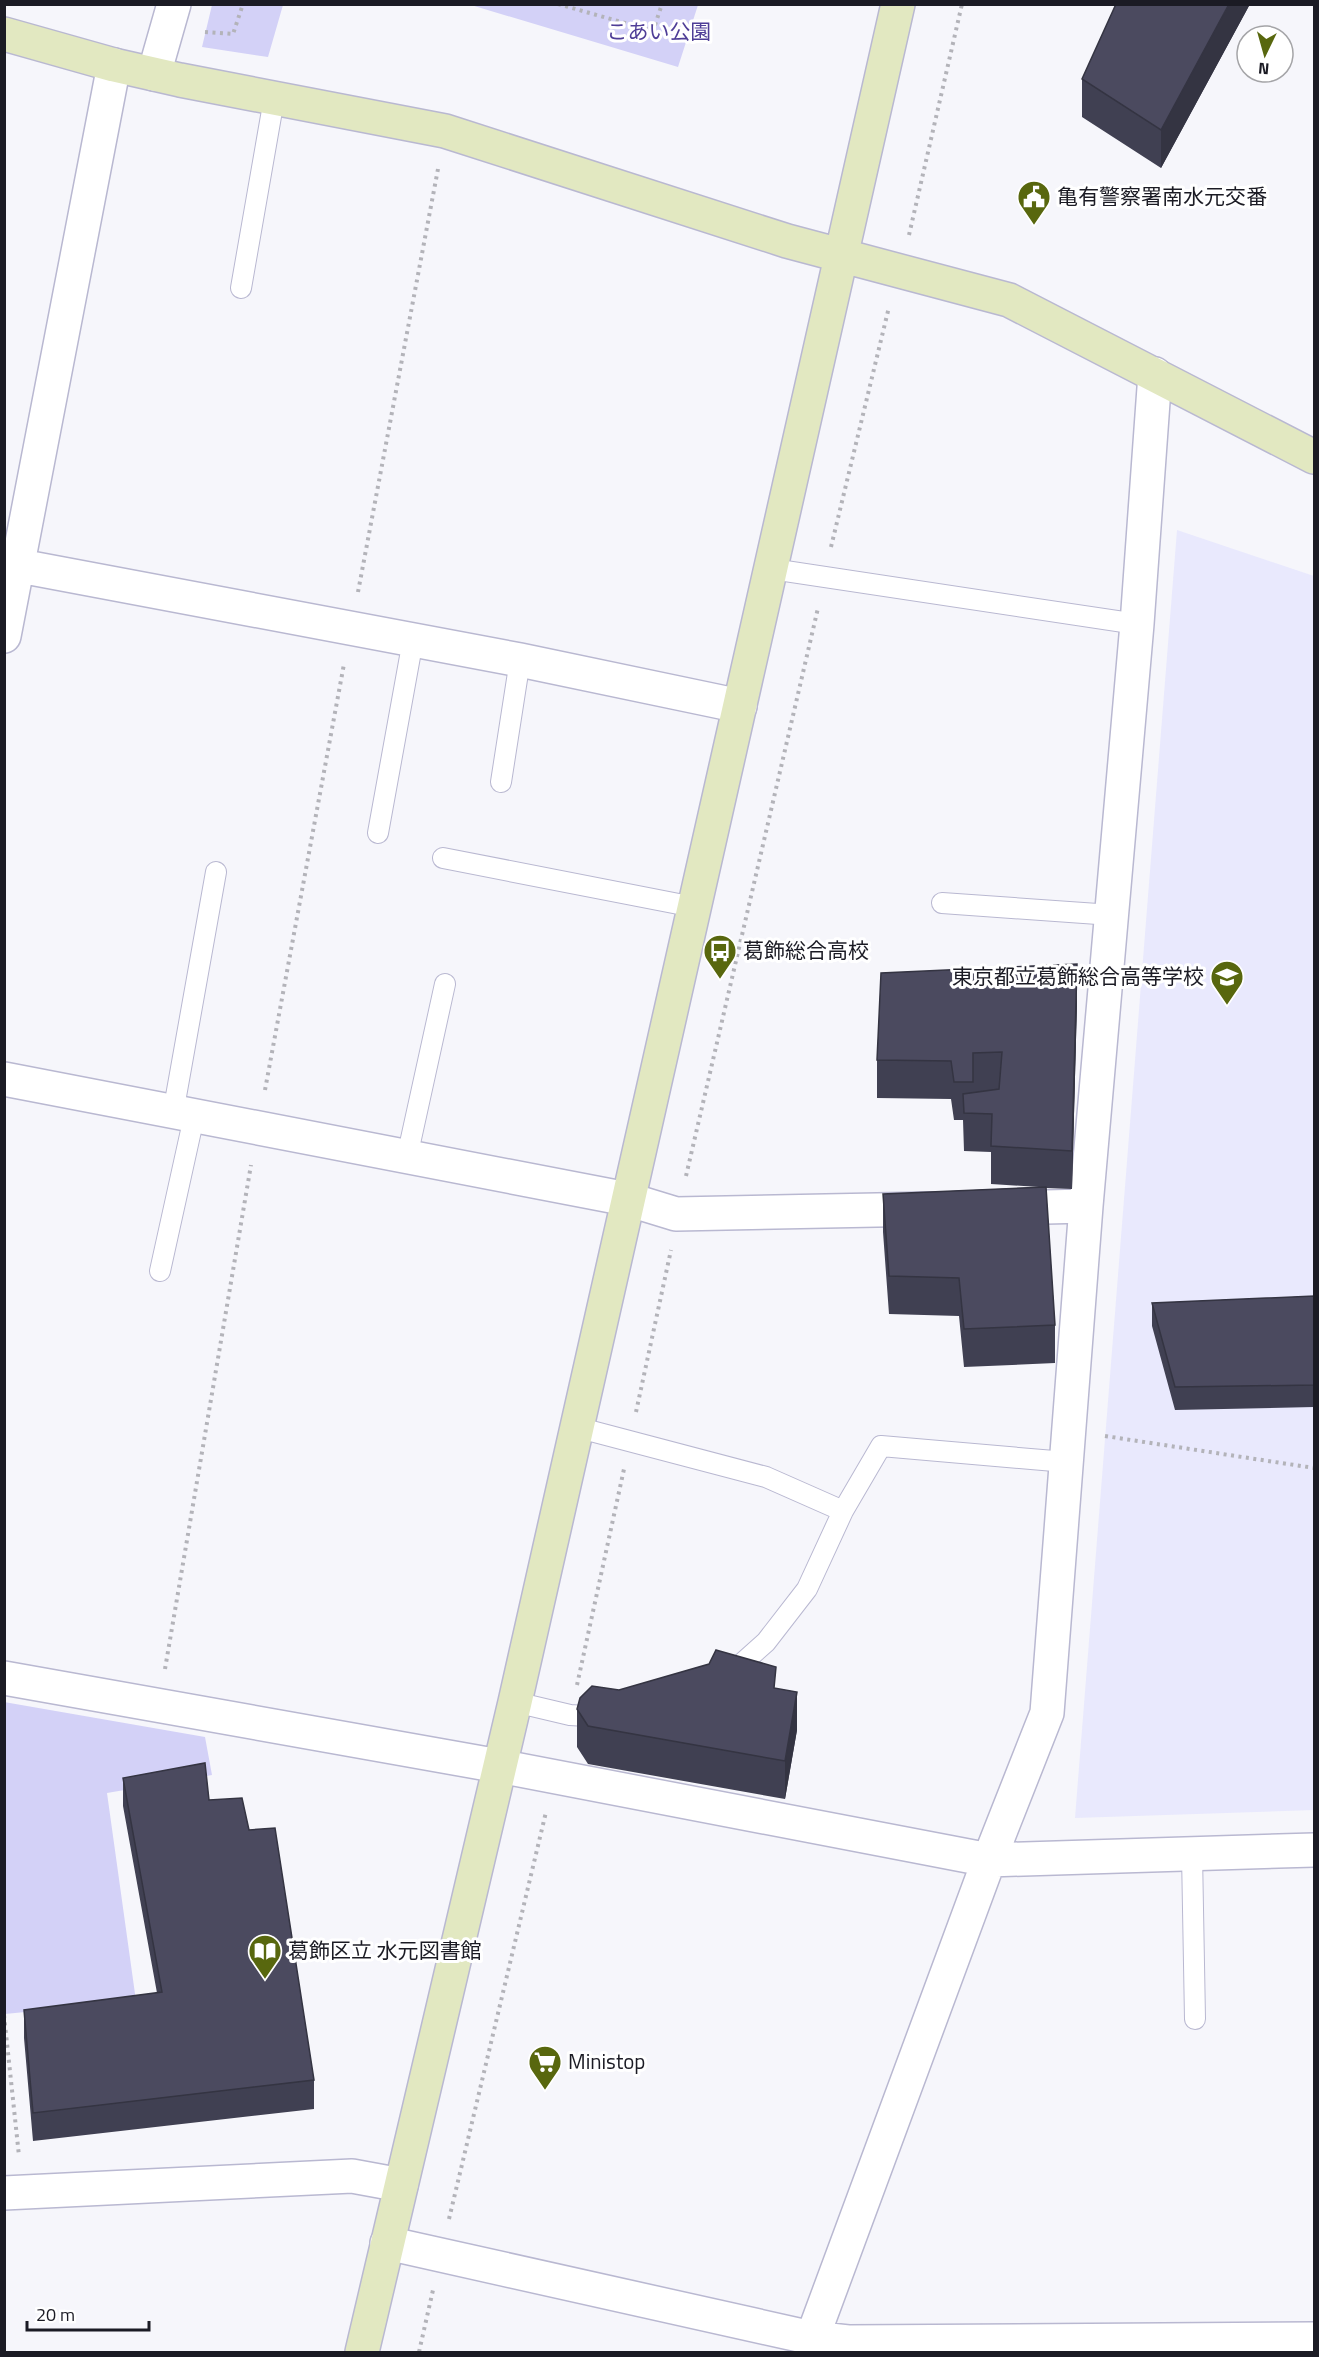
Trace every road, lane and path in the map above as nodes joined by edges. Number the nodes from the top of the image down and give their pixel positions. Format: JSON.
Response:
{"nodes":[{"id":1,"x":174,"y":4,"type":"edge"},
{"id":2,"x":243,"y":4,"type":"edge"},
{"id":3,"x":558,"y":4,"type":"edge"},
{"id":4,"x":662,"y":4,"type":"edge"},
{"id":5,"x":898,"y":4,"type":"edge"},
{"id":6,"x":962,"y":4,"type":"edge"},
{"id":7,"x":202,"y":32,"type":"dead end"},
{"id":8,"x":4,"y":34,"type":"edge"},
{"id":9,"x":114,"y":65,"type":"junction"},
{"id":10,"x":154,"y":74,"type":"junction"},
{"id":11,"x":274,"y":99,"type":"junction"},
{"id":12,"x":445,"y":131,"type":"junction"},
{"id":13,"x":908,"y":238,"type":"dead end"},
{"id":14,"x":840,"y":256,"type":"junction"},
{"id":15,"x":241,"y":288,"type":"dead end"},
{"id":16,"x":890,"y":302,"type":"dead end"},
{"id":17,"x":1155,"y":374,"type":"junction"},
{"id":18,"x":1314,"y":457,"type":"edge"},
{"id":19,"x":829,"y":558,"type":"dead end"},
{"id":20,"x":11,"y":564,"type":"edge"},
{"id":21,"x":772,"y":570,"type":"junction"},
{"id":22,"x":818,"y":606,"type":"dead end"},
{"id":23,"x":1137,"y":624,"type":"junction"},
{"id":24,"x":351,"y":628,"type":"junction"},
{"id":25,"x":4,"y":636,"type":"edge"},
{"id":26,"x":413,"y":640,"type":"junction"},
{"id":27,"x":520,"y":660,"type":"junction"},
{"id":28,"x":740,"y":706,"type":"junction"},
{"id":29,"x":501,"y":782,"type":"dead end"},
{"id":30,"x":378,"y":833,"type":"dead end"},
{"id":31,"x":443,"y":858,"type":"dead end"},
{"id":32,"x":216,"y":872,"type":"dead end"},
{"id":33,"x":942,"y":903,"type":"dead end"},
{"id":34,"x":694,"y":907,"type":"junction"},
{"id":35,"x":1113,"y":915,"type":"junction"},
{"id":36,"x":444,"y":984,"type":"dead end"},
{"id":37,"x":4,"y":1079,"type":"edge"},
{"id":38,"x":183,"y":1115,"type":"junction"},
{"id":39,"x":258,"y":1128,"type":"junction"},
{"id":40,"x":407,"y":1157,"type":"junction"},
{"id":41,"x":684,"y":1185,"type":"dead end"},
{"id":42,"x":627,"y":1199,"type":"junction"},
{"id":43,"x":1086,"y":1206,"type":"junction"},
{"id":44,"x":671,"y":1245,"type":"dead end"},
{"id":45,"x":160,"y":1271,"type":"dead end"},
{"id":46,"x":576,"y":1427,"type":"junction"},
{"id":47,"x":630,"y":1441,"type":"junction"},
{"id":48,"x":1068,"y":1447,"type":"junction"},
{"id":49,"x":1314,"y":1468,"type":"edge"},
{"id":50,"x":843,"y":1511,"type":"junction"},
{"id":51,"x":165,"y":1671,"type":"dead end"},
{"id":52,"x":4,"y":1678,"type":"edge"},
{"id":53,"x":713,"y":1688,"type":"edge"},
{"id":54,"x":515,"y":1702,"type":"junction"},
{"id":55,"x":570,"y":1715,"type":"junction"},
{"id":56,"x":621,"y":1715,"type":"edge"},
{"id":57,"x":499,"y":1766,"type":"junction"},
{"id":58,"x":546,"y":1806,"type":"dead end"},
{"id":59,"x":1314,"y":1850,"type":"edge"},
{"id":60,"x":1192,"y":1854,"type":"junction"},
{"id":61,"x":989,"y":1860,"type":"junction"},
{"id":62,"x":4,"y":2015,"type":"edge"},
{"id":63,"x":1195,"y":2019,"type":"dead end"},
{"id":64,"x":401,"y":2185,"type":"junction"},
{"id":65,"x":14,"y":2193,"type":"edge"},
{"id":66,"x":449,"y":2221,"type":"dead end"},
{"id":67,"x":387,"y":2243,"type":"junction"},
{"id":68,"x":435,"y":2283,"type":"dead end"},
{"id":69,"x":1314,"y":2338,"type":"edge"},
{"id":70,"x":809,"y":2345,"type":"edge"},
{"id":71,"x":970,"y":2346,"type":"edge"},
{"id":72,"x":362,"y":2352,"type":"edge"},
{"id":73,"x":419,"y":2352,"type":"edge"}],
"edges":[{"from":1,"to":10,"type":"street"},
{"from":2,"to":7,"type":"path"},
{"from":3,"to":4,"type":"path"},
{"from":5,"to":14,"type":"street"},
{"from":6,"to":13,"type":"path"},
{"from":8,"to":9,"type":"street"},
{"from":9,"to":10,"type":"street"},
{"from":9,"to":20,"type":"street"},
{"from":10,"to":11,"type":"street"},
{"from":11,"to":12,"type":"street"},
{"from":11,"to":15,"type":"lane"},
{"from":12,"to":14,"type":"street"},
{"from":12,"to":24,"type":"path"},
{"from":14,"to":17,"type":"street"},
{"from":14,"to":21,"type":"street"},
{"from":16,"to":19,"type":"path"},
{"from":17,"to":18,"type":"street"},
{"from":17,"to":23,"type":"street"},
{"from":20,"to":24,"type":"street"},
{"from":20,"to":25,"type":"street"},
{"from":21,"to":23,"type":"lane"},
{"from":21,"to":28,"type":"street"},
{"from":22,"to":41,"type":"path"},
{"from":23,"to":35,"type":"street"},
{"from":24,"to":26,"type":"street"},
{"from":24,"to":39,"type":"path"},
{"from":26,"to":27,"type":"street"},
{"from":26,"to":30,"type":"lane"},
{"from":27,"to":28,"type":"street"},
{"from":27,"to":29,"type":"lane"},
{"from":28,"to":34,"type":"street"},
{"from":31,"to":34,"type":"lane"},
{"from":32,"to":38,"type":"lane"},
{"from":33,"to":35,"type":"lane"},
{"from":34,"to":42,"type":"street"},
{"from":35,"to":43,"type":"street"},
{"from":36,"to":40,"type":"lane"},
{"from":37,"to":38,"type":"street"},
{"from":38,"to":39,"type":"street"},
{"from":38,"to":45,"type":"lane"},
{"from":39,"to":40,"type":"street"},
{"from":39,"to":51,"type":"path"},
{"from":40,"to":42,"type":"street"},
{"from":42,"to":43,"type":"street"},
{"from":42,"to":46,"type":"street"},
{"from":43,"to":48,"type":"street"},
{"from":44,"to":47,"type":"path"},
{"from":46,"to":47,"type":"lane"},
{"from":46,"to":54,"type":"street"},
{"from":47,"to":50,"type":"lane"},
{"from":47,"to":55,"type":"path"},
{"from":48,"to":49,"type":"path"},
{"from":48,"to":50,"type":"lane"},
{"from":48,"to":61,"type":"street"},
{"from":50,"to":53,"type":"lane"},
{"from":52,"to":57,"type":"street"},
{"from":54,"to":55,"type":"lane"},
{"from":54,"to":57,"type":"street"},
{"from":55,"to":56,"type":"lane"},
{"from":57,"to":61,"type":"street"},
{"from":57,"to":64,"type":"street"},
{"from":58,"to":66,"type":"path"},
{"from":59,"to":60,"type":"street"},
{"from":60,"to":61,"type":"street"},
{"from":60,"to":63,"type":"lane"},
{"from":61,"to":70,"type":"street"},
{"from":62,"to":65,"type":"path"},
{"from":64,"to":65,"type":"street"},
{"from":64,"to":67,"type":"street"},
{"from":67,"to":70,"type":"street"},
{"from":67,"to":72,"type":"street"},
{"from":68,"to":73,"type":"path"},
{"from":69,"to":71,"type":"street"},
{"from":70,"to":71,"type":"street"}]}
